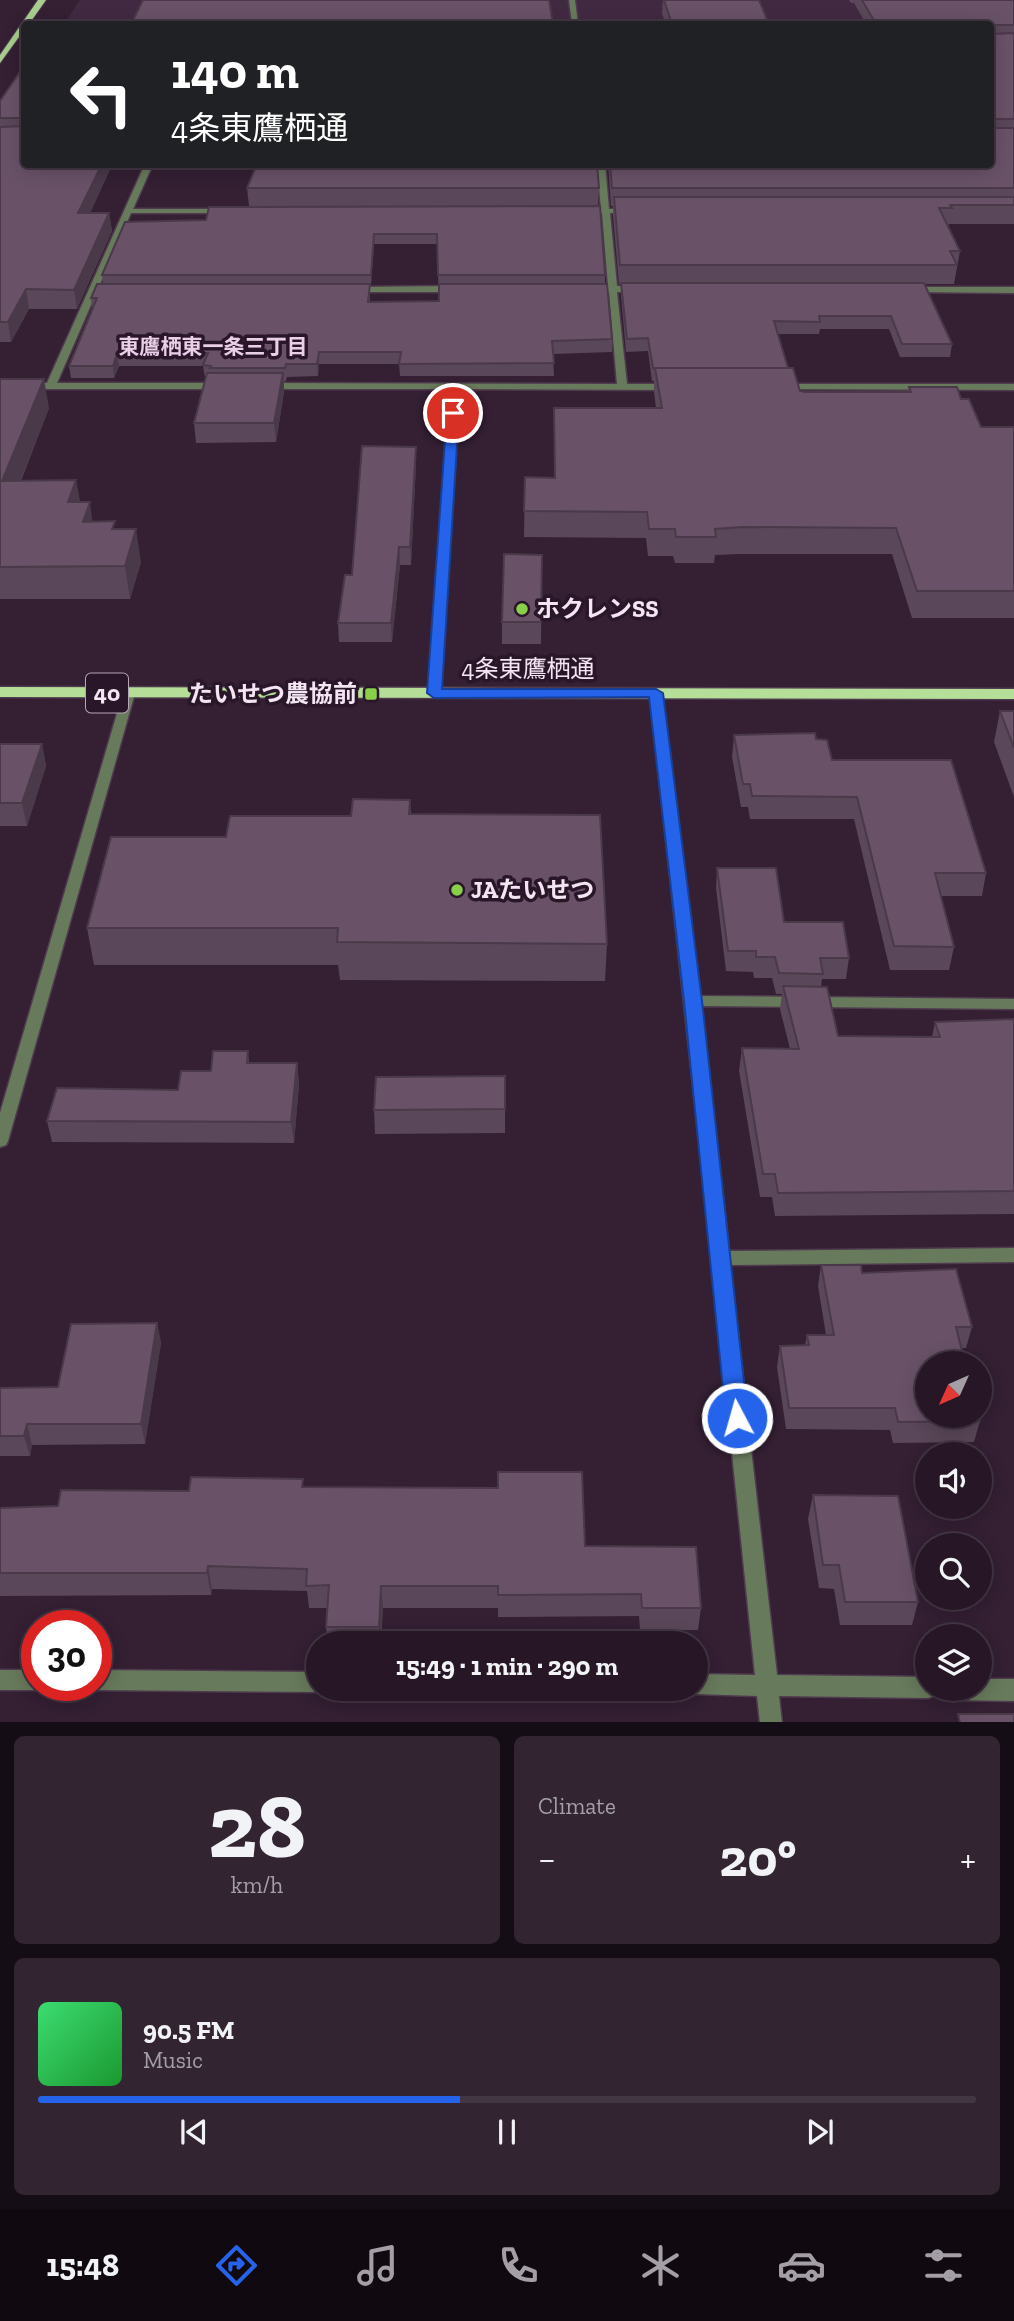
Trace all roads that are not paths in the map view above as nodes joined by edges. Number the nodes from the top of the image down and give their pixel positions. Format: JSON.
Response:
{"nodes":[{"id":1,"x":42,"y":0,"type":"edge"},
{"id":2,"x":572,"y":0,"type":"edge"},
{"id":3,"x":28,"y":21,"type":"edge"},
{"id":4,"x":575,"y":21,"type":"edge"},
{"id":5,"x":21,"y":31,"type":"edge"},
{"id":6,"x":0,"y":61,"type":"edge"},
{"id":7,"x":147,"y":168,"type":"edge"},
{"id":8,"x":601,"y":168,"type":"edge"},
{"id":9,"x":129,"y":211,"type":"junction"},
{"id":10,"x":238,"y":211,"type":"edge"},
{"id":11,"x":565,"y":211,"type":"edge"},
{"id":12,"x":606,"y":211,"type":"junction"},
{"id":13,"x":647,"y":211,"type":"edge"},
{"id":14,"x":461,"y":289,"type":"edge"},
{"id":15,"x":584,"y":289,"type":"edge"},
{"id":16,"x":611,"y":289,"type":"junction"},
{"id":17,"x":653,"y":289,"type":"edge"},
{"id":18,"x":92,"y":290,"type":"junction"},
{"id":19,"x":106,"y":290,"type":"edge"},
{"id":20,"x":338,"y":290,"type":"edge"},
{"id":21,"x":903,"y":290,"type":"edge"},
{"id":22,"x":1014,"y":290,"type":"edge"},
{"id":23,"x":0,"y":386,"type":"edge"},
{"id":24,"x":51,"y":386,"type":"junction"},
{"id":25,"x":232,"y":386,"type":"edge"},
{"id":26,"x":260,"y":386,"type":"edge"},
{"id":27,"x":455,"y":386,"type":"junction"},
{"id":28,"x":622,"y":386,"type":"junction"},
{"id":29,"x":676,"y":387,"type":"edge"},
{"id":30,"x":771,"y":387,"type":"edge"},
{"id":31,"x":1014,"y":387,"type":"edge"},
{"id":32,"x":0,"y":692,"type":"edge"},
{"id":33,"x":129,"y":693,"type":"junction"},
{"id":34,"x":434,"y":693,"type":"junction"},
{"id":35,"x":656,"y":693,"type":"junction"},
{"id":36,"x":1014,"y":694,"type":"edge"},
{"id":37,"x":693,"y":1001,"type":"junction"},
{"id":38,"x":1014,"y":1004,"type":"edge"},
{"id":39,"x":0,"y":1141,"type":"edge"},
{"id":40,"x":1014,"y":1255,"type":"edge"},
{"id":41,"x":719,"y":1258,"type":"junction"},
{"id":42,"x":0,"y":1680,"type":"edge"},
{"id":43,"x":21,"y":1680,"type":"edge"},
{"id":44,"x":112,"y":1680,"type":"edge"},
{"id":45,"x":306,"y":1682,"type":"edge"},
{"id":46,"x":708,"y":1684,"type":"edge"},
{"id":47,"x":767,"y":1684,"type":"junction"},
{"id":48,"x":915,"y":1688,"type":"edge"},
{"id":49,"x":992,"y":1690,"type":"edge"},
{"id":50,"x":1014,"y":1690,"type":"edge"},
{"id":51,"x":771,"y":1722,"type":"edge"}],
"edges":[{"from":1,"to":3,"type":"main road"},
{"from":2,"to":4,"type":"street"},
{"from":5,"to":6,"type":"main road"},
{"from":7,"to":9,"type":"street"},
{"from":8,"to":12,"type":"street"},
{"from":9,"to":10,"type":"street"},
{"from":9,"to":18,"type":"street"},
{"from":11,"to":12,"type":"street"},
{"from":12,"to":13,"type":"street"},
{"from":12,"to":16,"type":"street"},
{"from":14,"to":20,"type":"street"},
{"from":15,"to":16,"type":"street"},
{"from":16,"to":17,"type":"street"},
{"from":16,"to":28,"type":"street"},
{"from":18,"to":19,"type":"street"},
{"from":18,"to":24,"type":"street"},
{"from":21,"to":22,"type":"street"},
{"from":23,"to":24,"type":"street"},
{"from":24,"to":25,"type":"street"},
{"from":26,"to":27,"type":"street"},
{"from":27,"to":28,"type":"street"},
{"from":27,"to":34,"type":"street"},
{"from":28,"to":29,"type":"street"},
{"from":30,"to":31,"type":"street"},
{"from":32,"to":33,"type":"highway","name":"4条東鷹栖通","number":"40"},
{"from":33,"to":34,"type":"highway","name":"4条東鷹栖通","number":"40"},
{"from":33,"to":39,"type":"street"},
{"from":34,"to":35,"type":"highway","name":"4条東鷹栖通","number":"40"},
{"from":35,"to":36,"type":"highway","name":"4条東鷹栖通","number":"40"},
{"from":35,"to":37,"type":"street"},
{"from":37,"to":38,"type":"street"},
{"from":37,"to":41,"type":"street"},
{"from":40,"to":41,"type":"street"},
{"from":41,"to":47,"type":"street"},
{"from":42,"to":43,"type":"street"},
{"from":44,"to":45,"type":"street"},
{"from":46,"to":47,"type":"street"},
{"from":47,"to":48,"type":"street"},
{"from":47,"to":51,"type":"street"},
{"from":49,"to":50,"type":"street"}]}
